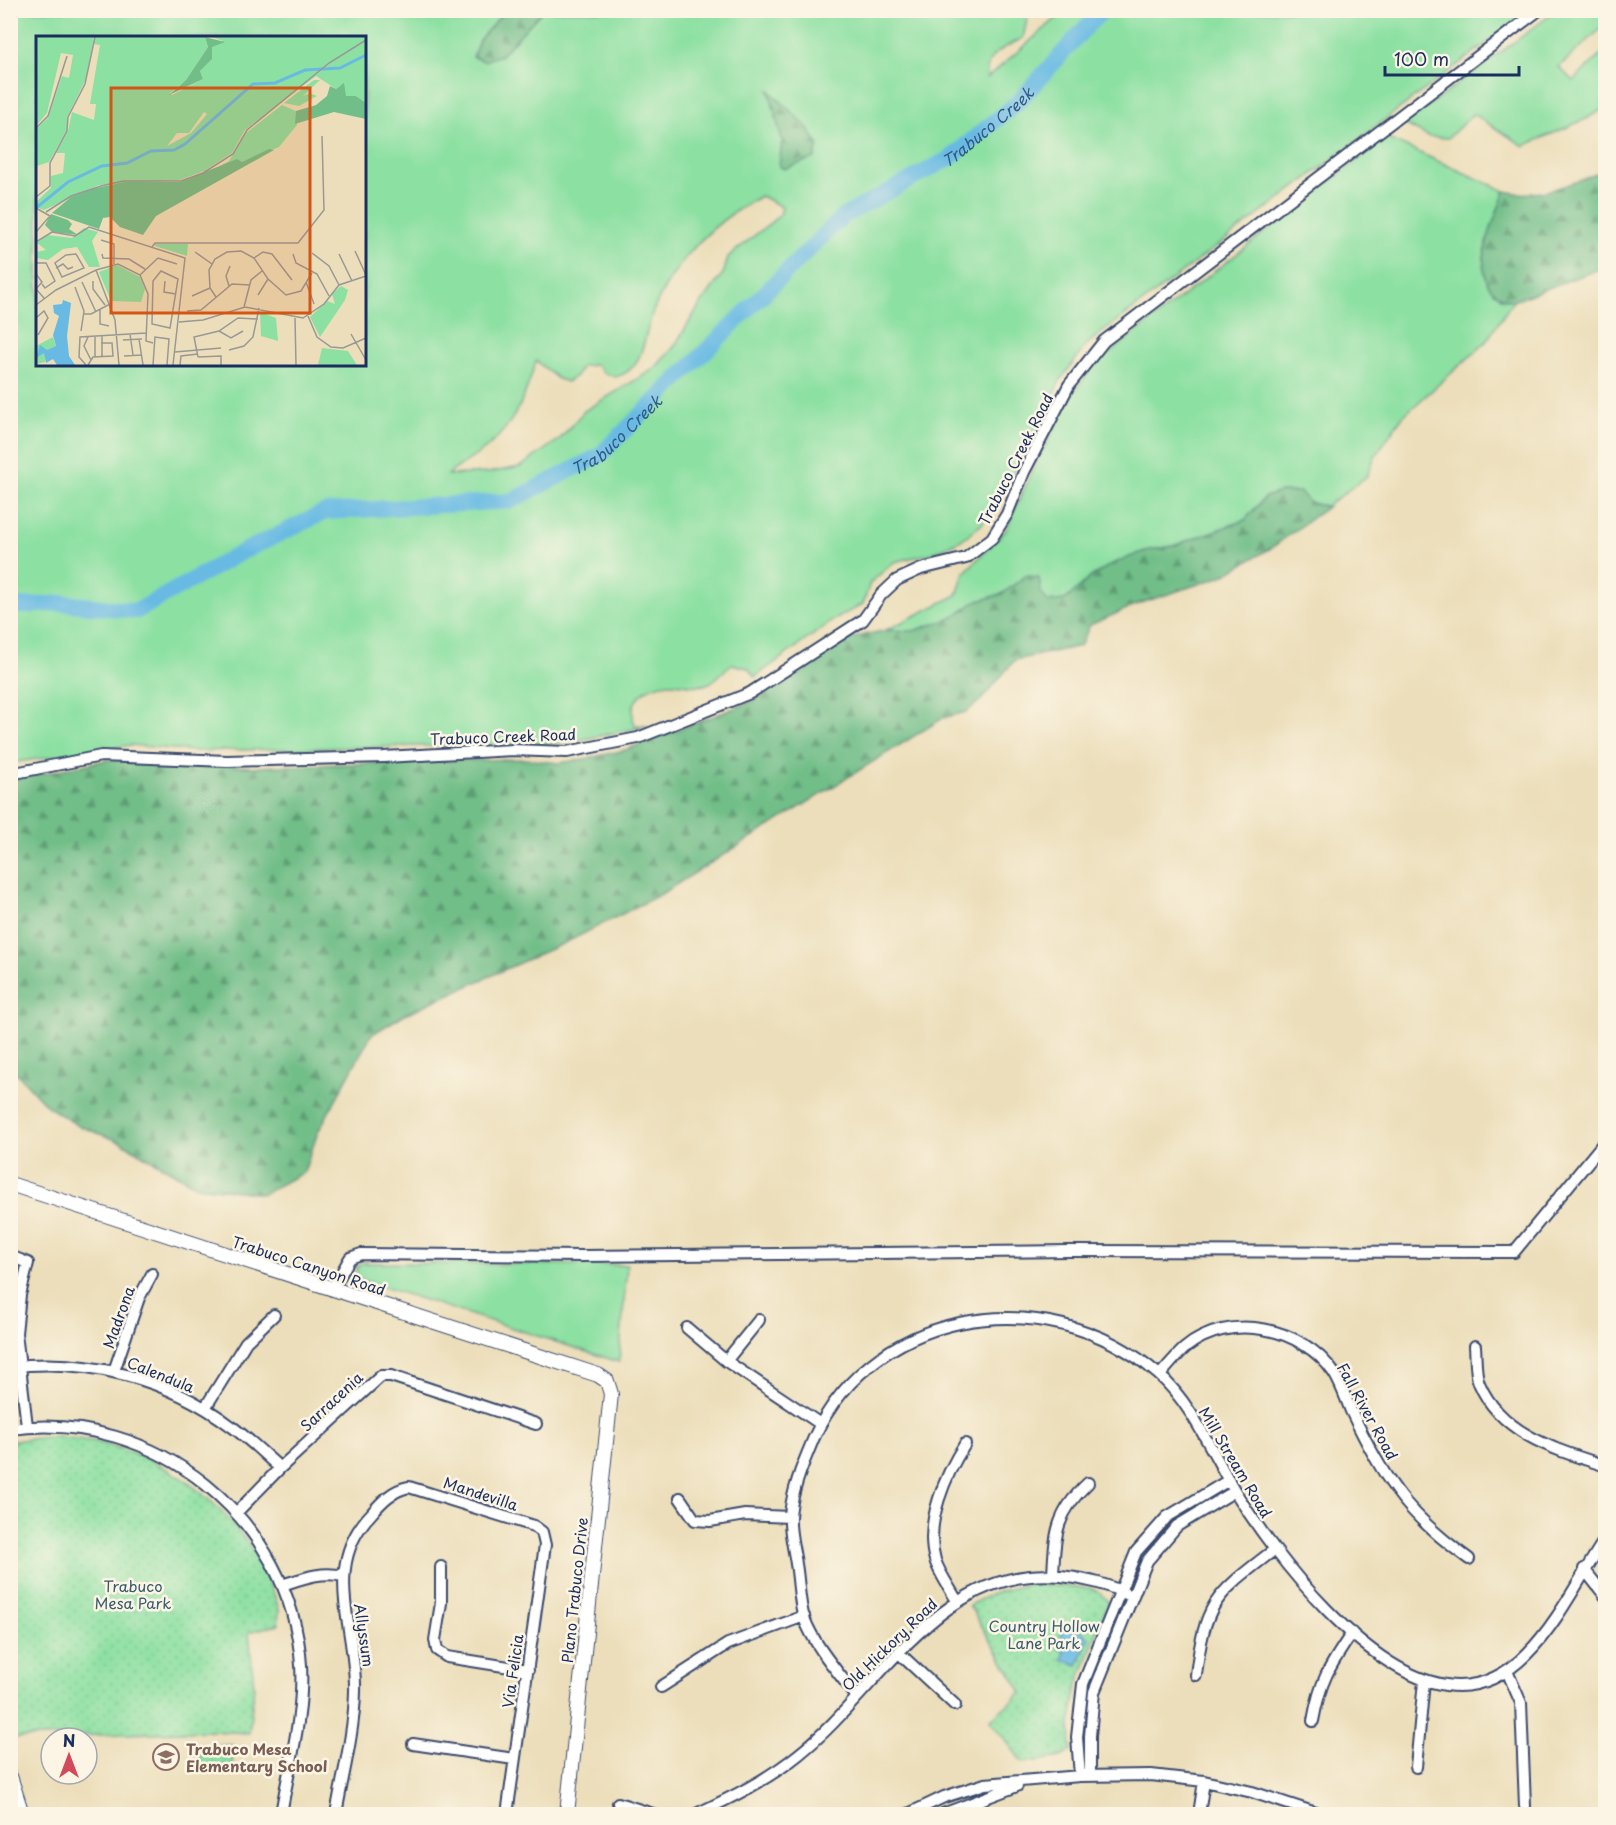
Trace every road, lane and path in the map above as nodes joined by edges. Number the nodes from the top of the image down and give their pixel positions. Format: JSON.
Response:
{"nodes":[{"id":1,"x":1539,"y":10,"type":"edge"},
{"id":2,"x":10,"y":774,"type":"edge"},
{"id":3,"x":1605,"y":1140,"type":"edge"},
{"id":4,"x":10,"y":1184,"type":"edge"},
{"id":5,"x":10,"y":1256,"type":"edge"},
{"id":6,"x":152,"y":1274,"type":"dead end"},
{"id":7,"x":332,"y":1290,"type":"junction"},
{"id":8,"x":274,"y":1315,"type":"dead end"},
{"id":9,"x":759,"y":1320,"type":"dead end"},
{"id":10,"x":687,"y":1328,"type":"dead end"},
{"id":11,"x":1475,"y":1346,"type":"dead end"},
{"id":12,"x":726,"y":1361,"type":"junction"},
{"id":13,"x":15,"y":1366,"type":"edge"},
{"id":14,"x":114,"y":1371,"type":"junction"},
{"id":15,"x":598,"y":1375,"type":"joint"},
{"id":16,"x":1160,"y":1375,"type":"junction"},
{"id":17,"x":205,"y":1408,"type":"junction"},
{"id":18,"x":819,"y":1423,"type":"junction"},
{"id":19,"x":536,"y":1424,"type":"dead end"},
{"id":20,"x":27,"y":1426,"type":"junction"},
{"id":21,"x":10,"y":1429,"type":"edge"},
{"id":22,"x":965,"y":1444,"type":"dead end"},
{"id":23,"x":1605,"y":1466,"type":"edge"},
{"id":24,"x":280,"y":1468,"type":"junction"},
{"id":25,"x":1229,"y":1480,"type":"junction"},
{"id":26,"x":1088,"y":1483,"type":"dead end"},
{"id":27,"x":409,"y":1487,"type":"joint"},
{"id":28,"x":1235,"y":1491,"type":"junction"},
{"id":29,"x":680,"y":1498,"type":"dead end"},
{"id":30,"x":237,"y":1512,"type":"junction"},
{"id":31,"x":790,"y":1517,"type":"junction"},
{"id":32,"x":542,"y":1532,"type":"joint"},
{"id":33,"x":1605,"y":1538,"type":"edge"},
{"id":34,"x":1274,"y":1550,"type":"junction"},
{"id":35,"x":1469,"y":1559,"type":"dead end"},
{"id":36,"x":441,"y":1567,"type":"dead end"},
{"id":37,"x":1584,"y":1569,"type":"junction"},
{"id":38,"x":1053,"y":1575,"type":"junction"},
{"id":39,"x":344,"y":1576,"type":"junction"},
{"id":40,"x":282,"y":1585,"type":"junction"},
{"id":41,"x":1120,"y":1590,"type":"junction"},
{"id":42,"x":1130,"y":1596,"type":"junction"},
{"id":43,"x":1605,"y":1597,"type":"edge"},
{"id":44,"x":957,"y":1601,"type":"junction"},
{"id":45,"x":804,"y":1616,"type":"junction"},
{"id":46,"x":1352,"y":1633,"type":"junction"},
{"id":47,"x":899,"y":1653,"type":"junction"},
{"id":48,"x":528,"y":1670,"type":"junction"},
{"id":49,"x":1507,"y":1671,"type":"junction"},
{"id":50,"x":1196,"y":1675,"type":"dead end"},
{"id":51,"x":1424,"y":1681,"type":"junction"},
{"id":52,"x":661,"y":1687,"type":"dead end"},
{"id":53,"x":857,"y":1697,"type":"junction"},
{"id":54,"x":955,"y":1705,"type":"dead end"},
{"id":55,"x":1313,"y":1721,"type":"dead end"},
{"id":56,"x":413,"y":1744,"type":"dead end"},
{"id":57,"x":514,"y":1759,"type":"junction"},
{"id":58,"x":1416,"y":1767,"type":"dead end"},
{"id":59,"x":10,"y":1776,"type":"edge"},
{"id":60,"x":1085,"y":1776,"type":"junction"},
{"id":61,"x":1204,"y":1782,"type":"junction"},
{"id":62,"x":1023,"y":1783,"type":"junction"},
{"id":63,"x":618,"y":1803,"type":"dead end"},
{"id":64,"x":1525,"y":1806,"type":"dead end"},
{"id":65,"x":22,"y":1815,"type":"edge"},
{"id":66,"x":281,"y":1815,"type":"edge"},
{"id":67,"x":336,"y":1815,"type":"edge"},
{"id":68,"x":507,"y":1815,"type":"edge"},
{"id":69,"x":567,"y":1815,"type":"edge"},
{"id":70,"x":652,"y":1815,"type":"edge"},
{"id":71,"x":696,"y":1815,"type":"edge"},
{"id":72,"x":908,"y":1815,"type":"edge"},
{"id":73,"x":943,"y":1815,"type":"edge"},
{"id":74,"x":1199,"y":1815,"type":"edge"},
{"id":75,"x":1319,"y":1815,"type":"edge"}],
"edges":[{"from":1,"to":2,"type":"street","name":"Trabuco Creek Road"},
{"from":3,"to":7,"type":"street"},
{"from":4,"to":7,"type":"main road","name":"Trabuco Canyon Road"},
{"from":5,"to":13,"type":"street"},
{"from":6,"to":14,"type":"street","name":"Madrona"},
{"from":7,"to":15,"type":"main road","name":"Trabuco Canyon Road"},
{"from":8,"to":17,"type":"street"},
{"from":9,"to":12,"type":"street"},
{"from":10,"to":12,"type":"street"},
{"from":11,"to":23,"type":"street"},
{"from":12,"to":18,"type":"street"},
{"from":13,"to":14,"type":"street","name":"Calendula"},
{"from":13,"to":20,"type":"street"},
{"from":14,"to":17,"type":"street","name":"Calendula"},
{"from":15,"to":69,"type":"main road","name":"Plano Trabuco Drive"},
{"from":16,"to":18,"type":"street","name":"Mill Stream Road"},
{"from":16,"to":25,"type":"street","name":"Mill Stream Road"},
{"from":16,"to":35,"type":"street","name":"Fall River Road"},
{"from":17,"to":24,"type":"street","name":"Calendula"},
{"from":18,"to":31,"type":"street","name":"Mill Stream Road"},
{"from":19,"to":24,"type":"street","name":"Sarracenia"},
{"from":20,"to":21,"type":"street"},
{"from":20,"to":30,"type":"street"},
{"from":22,"to":44,"type":"street"},
{"from":24,"to":30,"type":"street","name":"Sarracenia"},
{"from":25,"to":28,"type":"street","name":"Mill Stream Road"},
{"from":25,"to":41,"type":"street"},
{"from":26,"to":38,"type":"street"},
{"from":27,"to":32,"type":"street","name":"Mandevilla"},
{"from":27,"to":39,"type":"street","name":"Allyssum"},
{"from":28,"to":34,"type":"street","name":"Mill Stream Road"},
{"from":28,"to":42,"type":"street"},
{"from":29,"to":31,"type":"street"},
{"from":30,"to":40,"type":"street"},
{"from":31,"to":45,"type":"street","name":"Mill Stream Road"},
{"from":32,"to":48,"type":"street","name":"Via Felicia"},
{"from":33,"to":37,"type":"street","name":"Mill Stream Road"},
{"from":34,"to":46,"type":"street","name":"Mill Stream Road"},
{"from":34,"to":50,"type":"street"},
{"from":36,"to":48,"type":"street"},
{"from":37,"to":43,"type":"street"},
{"from":37,"to":49,"type":"street","name":"Mill Stream Road"},
{"from":38,"to":41,"type":"street","name":"Old Hickory Road"},
{"from":38,"to":44,"type":"street","name":"Old Hickory Road"},
{"from":39,"to":40,"type":"street"},
{"from":39,"to":67,"type":"street","name":"Allyssum"},
{"from":40,"to":66,"type":"street"},
{"from":41,"to":42,"type":"street","name":"Old Hickory Road"},
{"from":41,"to":60,"type":"street"},
{"from":42,"to":60,"type":"street"},
{"from":44,"to":47,"type":"street","name":"Old Hickory Road"},
{"from":45,"to":52,"type":"street"},
{"from":45,"to":53,"type":"street","name":"Mill Stream Road"},
{"from":46,"to":51,"type":"street","name":"Mill Stream Road"},
{"from":46,"to":55,"type":"street"},
{"from":47,"to":53,"type":"street","name":"Old Hickory Road"},
{"from":47,"to":54,"type":"street"},
{"from":48,"to":57,"type":"street","name":"Via Felicia"},
{"from":49,"to":51,"type":"street","name":"Mill Stream Road"},
{"from":49,"to":64,"type":"street"},
{"from":51,"to":58,"type":"street"},
{"from":53,"to":71,"type":"street","name":"Old Hickory Road"},
{"from":56,"to":57,"type":"street"},
{"from":57,"to":68,"type":"street","name":"Via Felicia"},
{"from":59,"to":65,"type":"main road"},
{"from":60,"to":61,"type":"street"},
{"from":60,"to":62,"type":"street"},
{"from":61,"to":74,"type":"street"},
{"from":61,"to":75,"type":"street"},
{"from":62,"to":72,"type":"street"},
{"from":62,"to":73,"type":"street"},
{"from":63,"to":70,"type":"street"}]}
